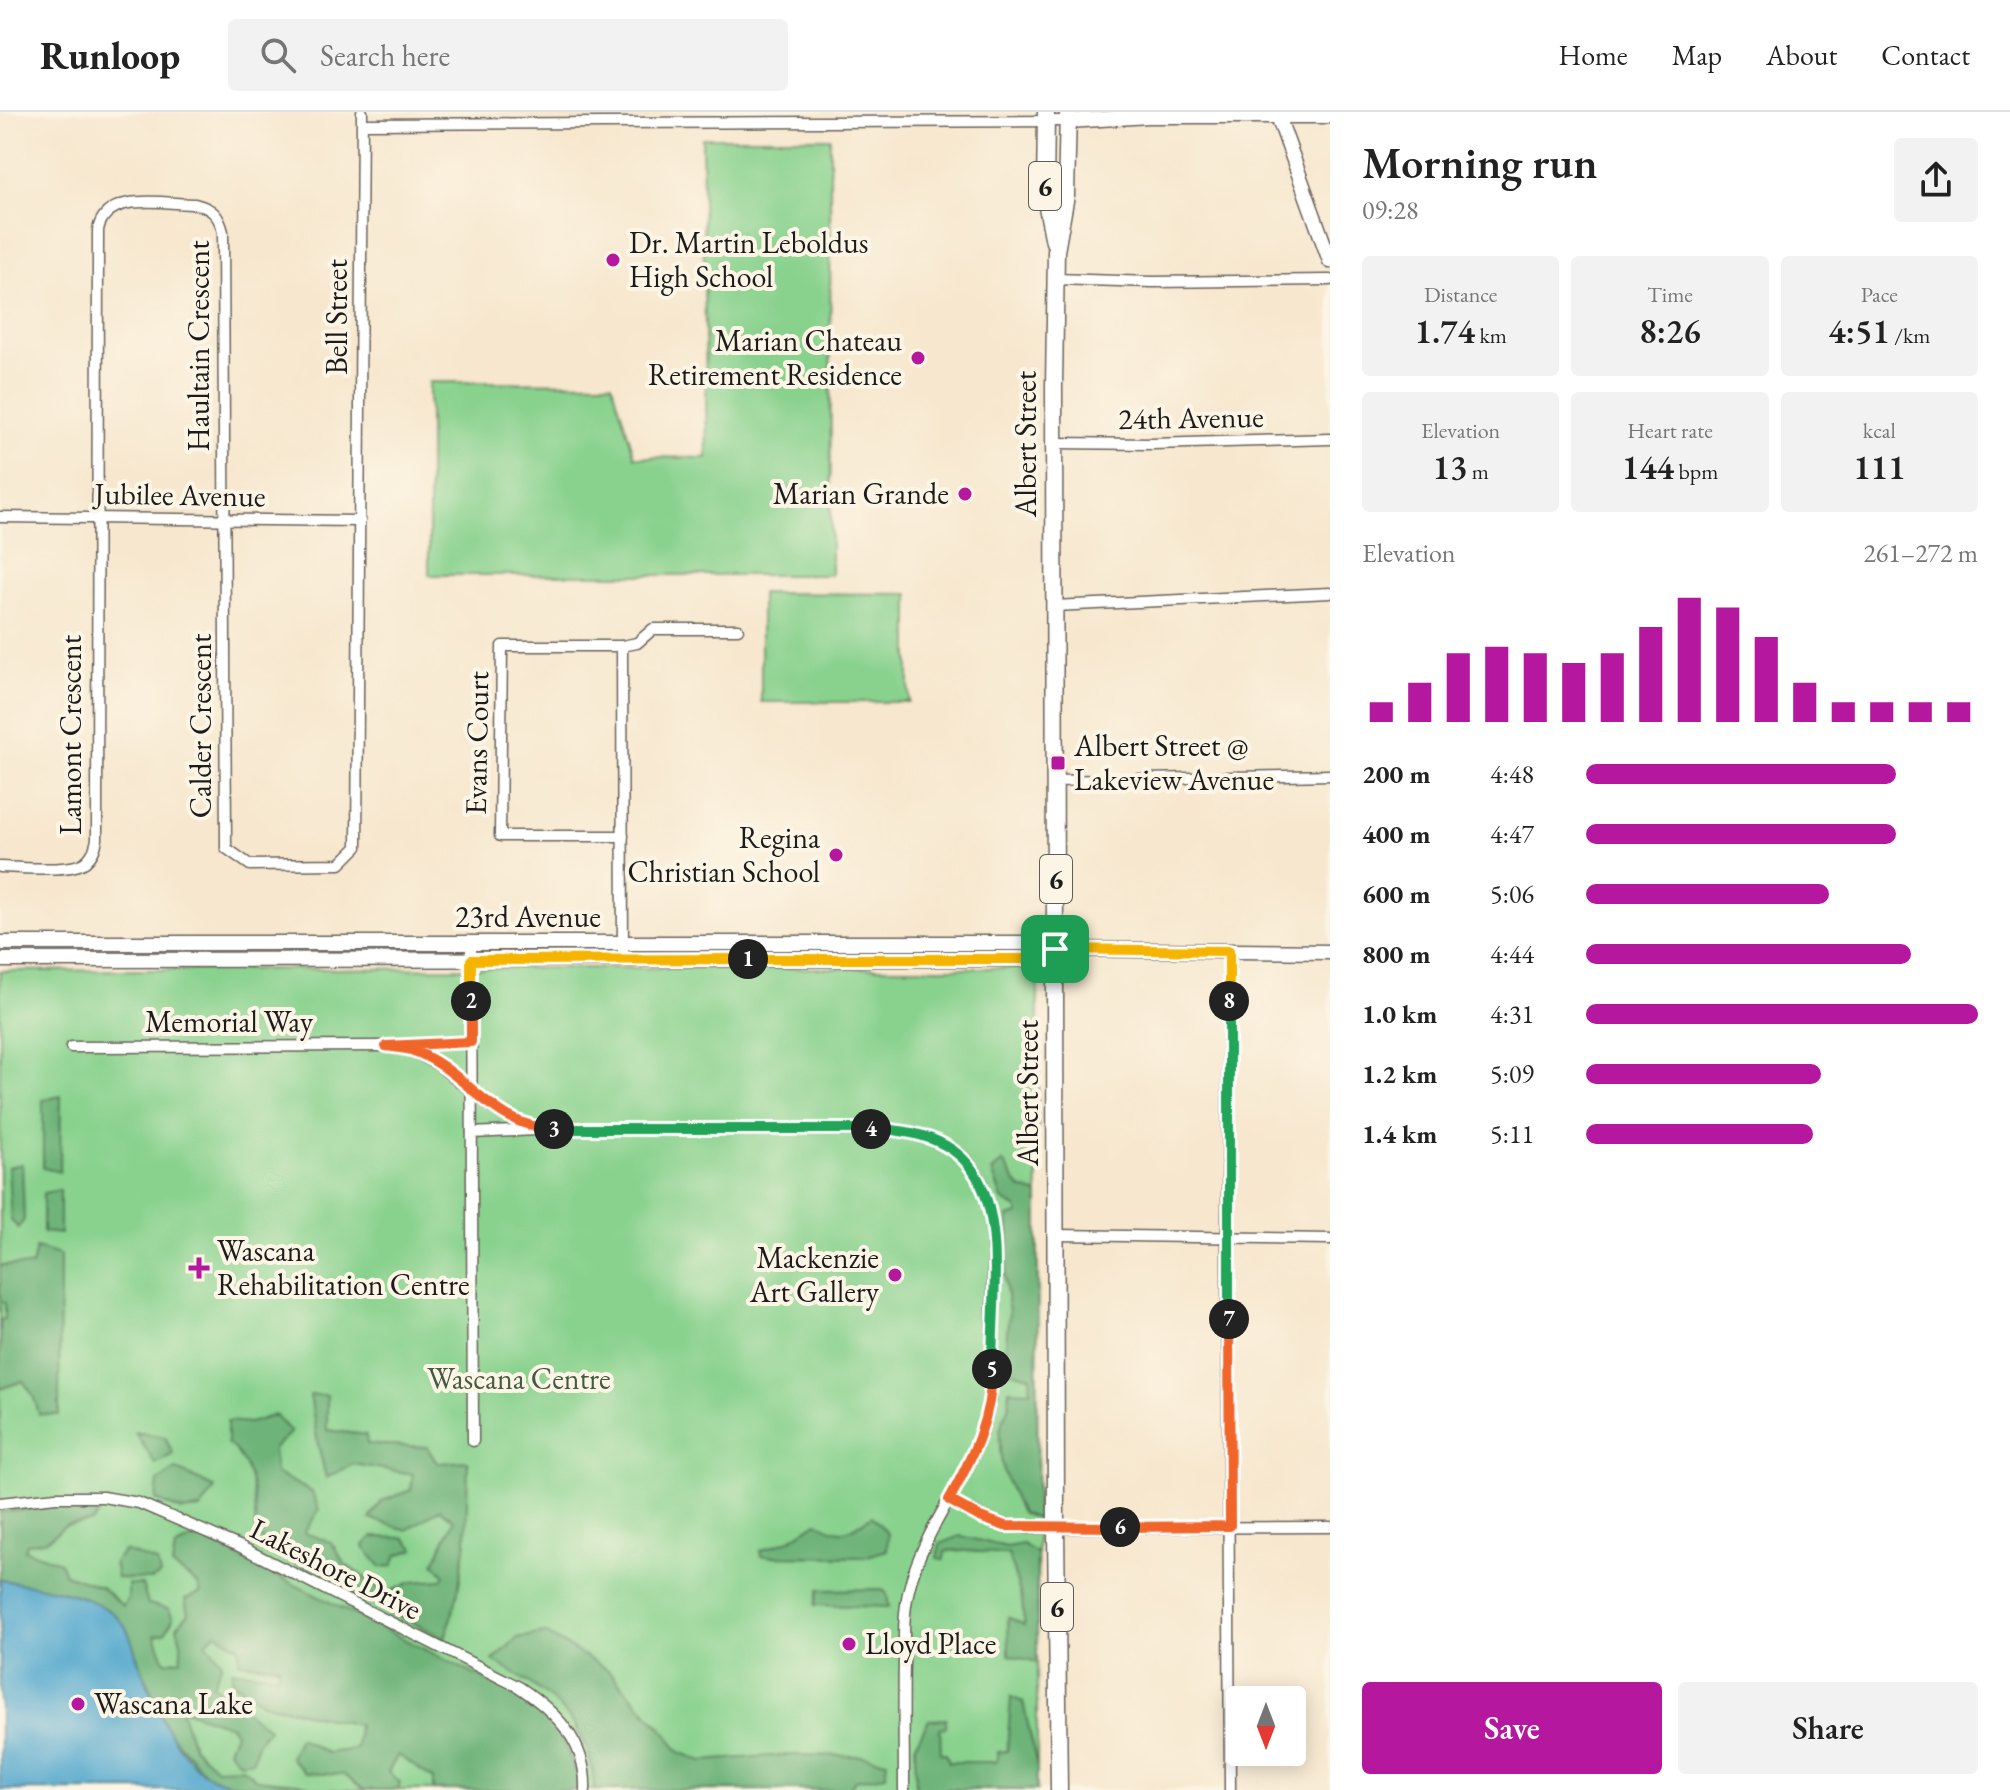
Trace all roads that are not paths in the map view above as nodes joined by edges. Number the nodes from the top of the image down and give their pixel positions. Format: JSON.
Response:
{"nodes":[{"id":1,"x":362,"y":112,"type":"edge"},
{"id":2,"x":1046,"y":116,"type":"edge"},
{"id":3,"x":1068,"y":116,"type":"edge"},
{"id":4,"x":1278,"y":116,"type":"junction"},
{"id":5,"x":1330,"y":116,"type":"edge"},
{"id":6,"x":631,"y":118,"type":"edge"},
{"id":7,"x":363,"y":124,"type":"junction"},
{"id":8,"x":1056,"y":251,"type":"junction"},
{"id":9,"x":1330,"y":261,"type":"edge"},
{"id":10,"x":1055,"y":279,"type":"junction"},
{"id":11,"x":1330,"y":280,"type":"edge"},
{"id":12,"x":1330,"y":439,"type":"edge"},
{"id":13,"x":1054,"y":443,"type":"junction"},
{"id":14,"x":0,"y":517,"type":"edge"},
{"id":15,"x":96,"y":518,"type":"junction"},
{"id":16,"x":224,"y":518,"type":"junction"},
{"id":17,"x":360,"y":521,"type":"junction"},
{"id":18,"x":1330,"y":593,"type":"edge"},
{"id":19,"x":1054,"y":606,"type":"junction"},
{"id":20,"x":738,"y":629,"type":"dead end"},
{"id":21,"x":622,"y":646,"type":"junction"},
{"id":22,"x":1330,"y":775,"type":"edge"},
{"id":23,"x":1056,"y":781,"type":"junction"},
{"id":24,"x":623,"y":836,"type":"junction"},
{"id":25,"x":0,"y":867,"type":"edge"},
{"id":26,"x":0,"y":943,"type":"edge"},
{"id":27,"x":471,"y":943,"type":"junction"},
{"id":28,"x":623,"y":943,"type":"junction"},
{"id":29,"x":1055,"y":950,"type":"junction"},
{"id":30,"x":1229,"y":951,"type":"junction"},
{"id":31,"x":1330,"y":952,"type":"edge"},
{"id":32,"x":0,"y":960,"type":"edge"},
{"id":33,"x":471,"y":960,"type":"junction"},
{"id":34,"x":623,"y":960,"type":"junction"},
{"id":35,"x":471,"y":1042,"type":"junction"},
{"id":36,"x":386,"y":1046,"type":"junction"},
{"id":37,"x":71,"y":1047,"type":"dead end"},
{"id":38,"x":471,"y":1091,"type":"junction"},
{"id":39,"x":548,"y":1129,"type":"junction"},
{"id":40,"x":472,"y":1133,"type":"junction"},
{"id":41,"x":1057,"y":1235,"type":"junction"},
{"id":42,"x":1227,"y":1236,"type":"junction"},
{"id":43,"x":1330,"y":1239,"type":"edge"},
{"id":44,"x":473,"y":1441,"type":"dead end"},
{"id":45,"x":949,"y":1500,"type":"junction"},
{"id":46,"x":0,"y":1503,"type":"edge"},
{"id":47,"x":1230,"y":1526,"type":"junction"},
{"id":48,"x":1330,"y":1527,"type":"edge"},
{"id":49,"x":1056,"y":1528,"type":"junction"},
{"id":50,"x":585,"y":1790,"type":"edge"},
{"id":51,"x":904,"y":1790,"type":"edge"},
{"id":52,"x":1059,"y":1790,"type":"edge"},
{"id":53,"x":1230,"y":1790,"type":"edge"}],
"edges":[{"from":1,"to":7,"type":"street","name":"Bell Street"},
{"from":2,"to":3,"type":"street"},
{"from":2,"to":6,"type":"street"},
{"from":2,"to":8,"type":"main road","name":"Albert Street","number":"6"},
{"from":3,"to":4,"type":"main road"},
{"from":3,"to":8,"type":"main road","name":"Albert Street","number":"6"},
{"from":4,"to":5,"type":"main road"},
{"from":4,"to":9,"type":"main road"},
{"from":6,"to":7,"type":"street"},
{"from":7,"to":17,"type":"street","name":"Bell Street"},
{"from":8,"to":10,"type":"main road","name":"Albert Street","number":"6"},
{"from":10,"to":11,"type":"street"},
{"from":10,"to":13,"type":"main road","name":"Albert Street","number":"6"},
{"from":12,"to":13,"type":"street","name":"24th Avenue"},
{"from":13,"to":19,"type":"main road","name":"Albert Street","number":"6"},
{"from":14,"to":15,"type":"street","name":"Jubilee Avenue"},
{"from":15,"to":16,"type":"street","name":"Jubilee Avenue"},
{"from":15,"to":16,"type":"street","name":"Haultain Crescent"},
{"from":15,"to":25,"type":"street","name":"Lamont Crescent"},
{"from":16,"to":17,"type":"street","name":"Jubilee Avenue"},
{"from":16,"to":17,"type":"street","name":"Calder Crescent"},
{"from":18,"to":19,"type":"street"},
{"from":19,"to":23,"type":"main road","name":"Albert Street","number":"6"},
{"from":20,"to":21,"type":"street"},
{"from":21,"to":24,"type":"street"},
{"from":21,"to":24,"type":"street","name":"Evans Court"},
{"from":22,"to":23,"type":"street"},
{"from":23,"to":29,"type":"main road","name":"Albert Street","number":"6"},
{"from":24,"to":28,"type":"street"},
{"from":26,"to":27,"type":"main road","name":"23rd Avenue"},
{"from":27,"to":28,"type":"main road","name":"23rd Avenue"},
{"from":27,"to":33,"type":"street"},
{"from":28,"to":29,"type":"main road","name":"23rd Avenue"},
{"from":28,"to":34,"type":"street"},
{"from":29,"to":30,"type":"main road","name":"23rd Avenue"},
{"from":29,"to":34,"type":"main road","name":"23rd Avenue"},
{"from":29,"to":41,"type":"main road","name":"Albert Street","number":"6"},
{"from":30,"to":31,"type":"main road","name":"23rd Avenue"},
{"from":30,"to":42,"type":"street"},
{"from":32,"to":33,"type":"main road","name":"23rd Avenue"},
{"from":33,"to":34,"type":"main road","name":"23rd Avenue"},
{"from":33,"to":35,"type":"street"},
{"from":35,"to":36,"type":"street","name":"Memorial Way"},
{"from":35,"to":38,"type":"street"},
{"from":36,"to":37,"type":"street","name":"Memorial Way"},
{"from":36,"to":38,"type":"street","name":"Memorial Way"},
{"from":38,"to":39,"type":"street","name":"Memorial Way"},
{"from":38,"to":40,"type":"street"},
{"from":39,"to":40,"type":"street"},
{"from":39,"to":45,"type":"street","name":"Memorial Way"},
{"from":40,"to":44,"type":"street"},
{"from":41,"to":42,"type":"street"},
{"from":41,"to":49,"type":"main road","name":"Albert Street","number":"6"},
{"from":42,"to":43,"type":"street"},
{"from":42,"to":47,"type":"street"},
{"from":45,"to":49,"type":"street"},
{"from":45,"to":51,"type":"street","name":"Memorial Way"},
{"from":46,"to":50,"type":"street","name":"Lakeshore Drive"},
{"from":47,"to":48,"type":"street"},
{"from":47,"to":49,"type":"street"},
{"from":47,"to":53,"type":"street"},
{"from":49,"to":52,"type":"main road","name":"Albert Street","number":"6"}]}
